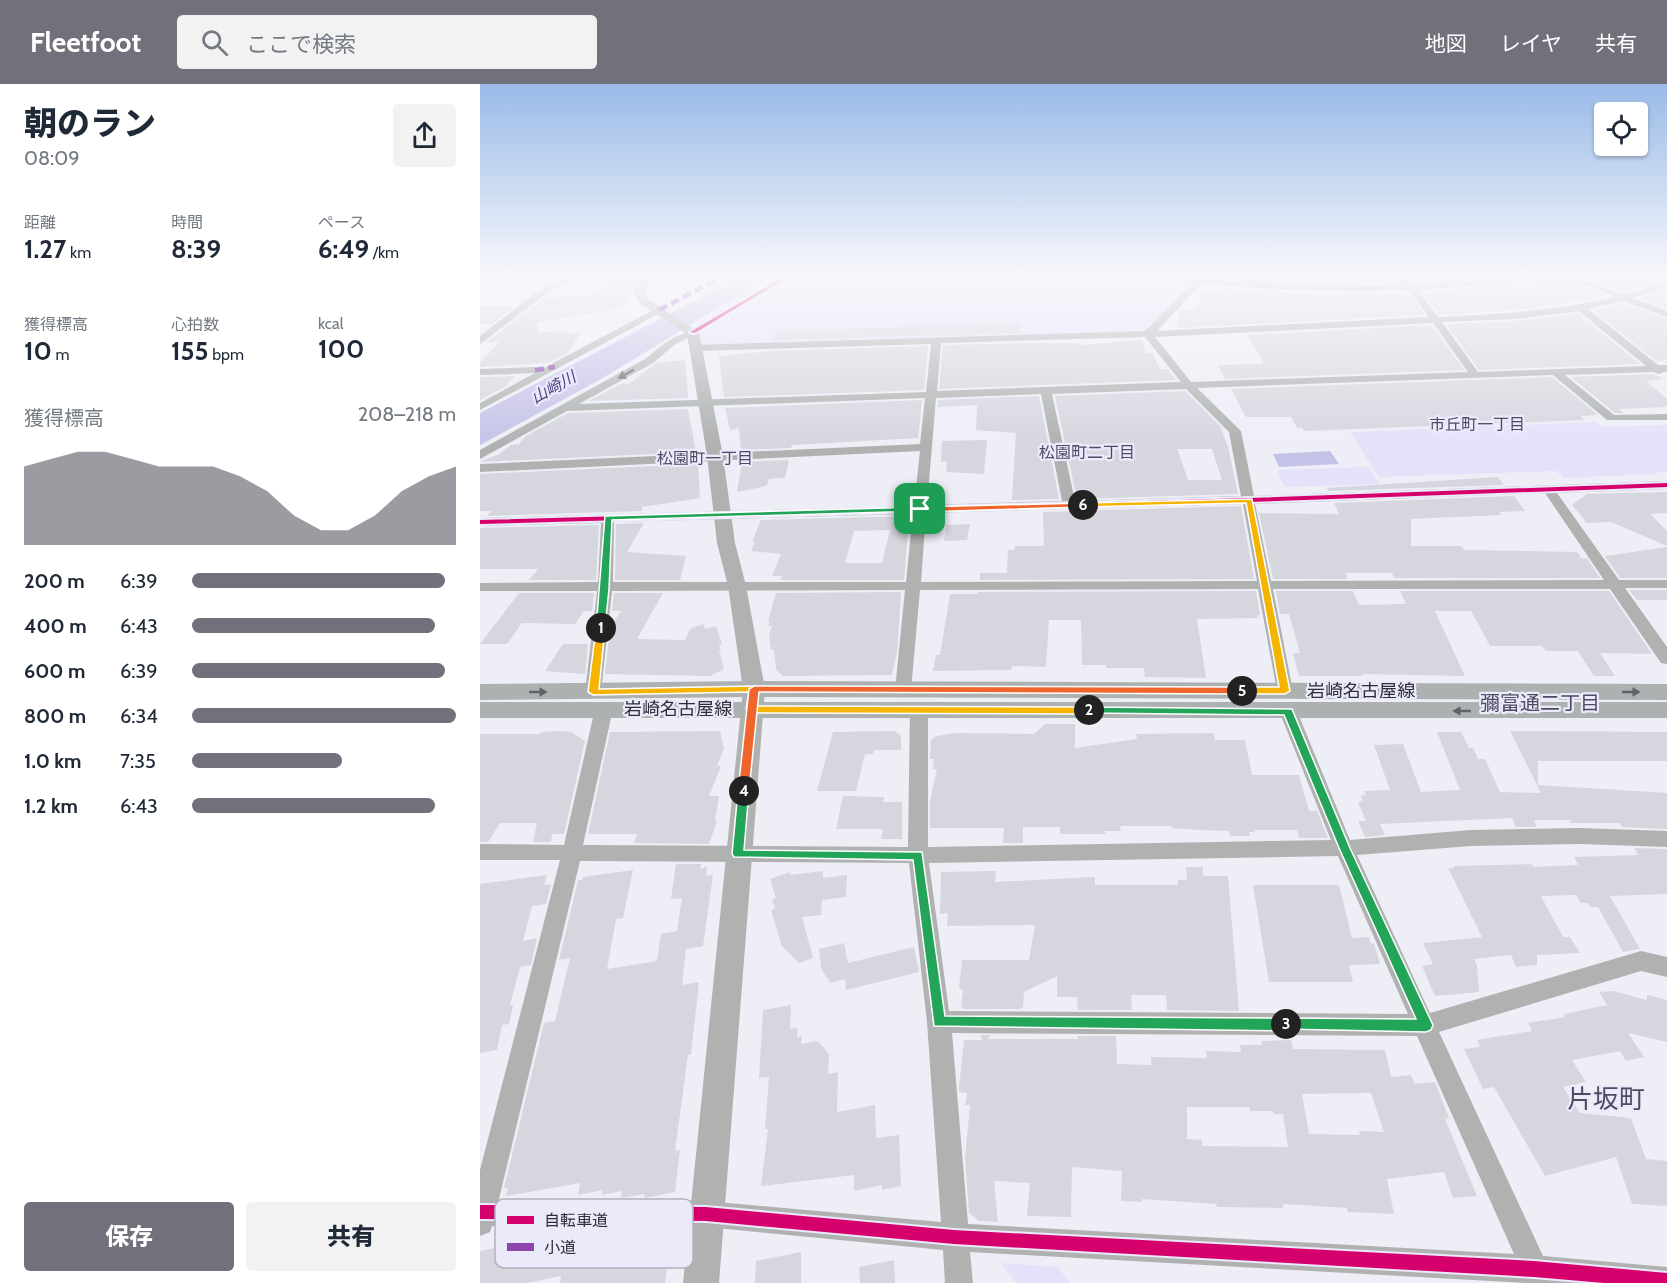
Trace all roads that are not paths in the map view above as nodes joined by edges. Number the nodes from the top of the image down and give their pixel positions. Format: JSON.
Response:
{"nodes":[{"id":1,"x":621,"y":332,"type":"edge"},
{"id":2,"x":688,"y":332,"type":"edge"},
{"id":3,"x":699,"y":332,"type":"edge"},
{"id":4,"x":1190,"y":332,"type":"edge"},
{"id":5,"x":1444,"y":332,"type":"edge"},
{"id":6,"x":1613,"y":332,"type":"edge"},
{"id":7,"x":1148,"y":334,"type":"junction"},
{"id":8,"x":693,"y":336,"type":"junction"},
{"id":9,"x":936,"y":341,"type":"junction"},
{"id":10,"x":1661,"y":368,"type":"edge"},
{"id":11,"x":535,"y":370,"type":"dead end"},
{"id":12,"x":480,"y":372,"type":"edge"},
{"id":13,"x":1555,"y":372,"type":"junction"},
{"id":14,"x":1475,"y":375,"type":"junction"},
{"id":15,"x":1667,"y":377,"type":"edge"},
{"id":16,"x":1189,"y":386,"type":"junction"},
{"id":17,"x":1046,"y":391,"type":"junction"},
{"id":18,"x":931,"y":395,"type":"junction"},
{"id":19,"x":706,"y":403,"type":"junction"},
{"id":20,"x":480,"y":407,"type":"edge"},
{"id":21,"x":566,"y":408,"type":"junction"},
{"id":22,"x":1667,"y":417,"type":"edge"},
{"id":23,"x":926,"y":447,"type":"junction"},
{"id":24,"x":480,"y":455,"type":"edge"},
{"id":25,"x":716,"y":456,"type":"junction"},
{"id":26,"x":480,"y":468,"type":"edge"},
{"id":27,"x":1667,"y":485,"type":"edge"},
{"id":28,"x":1548,"y":489,"type":"junction"},
{"id":29,"x":1249,"y":500,"type":"junction"},
{"id":30,"x":1069,"y":505,"type":"junction"},
{"id":31,"x":920,"y":509,"type":"junction"},
{"id":32,"x":723,"y":516,"type":"junction"},
{"id":33,"x":608,"y":518,"type":"junction"},
{"id":34,"x":480,"y":522,"type":"edge"},
{"id":35,"x":1667,"y":584,"type":"edge"},
{"id":36,"x":1614,"y":585,"type":"junction"},
{"id":37,"x":737,"y":586,"type":"junction"},
{"id":38,"x":1267,"y":587,"type":"junction"},
{"id":39,"x":480,"y":588,"type":"edge"},
{"id":40,"x":913,"y":588,"type":"junction"},
{"id":41,"x":605,"y":589,"type":"junction"},
{"id":42,"x":1667,"y":659,"type":"edge"},
{"id":43,"x":903,"y":690,"type":"junction"},
{"id":44,"x":480,"y":692,"type":"edge"},
{"id":45,"x":1667,"y":692,"type":"edge"},
{"id":46,"x":753,"y":699,"type":"junction"},
{"id":47,"x":599,"y":701,"type":"junction"},
{"id":48,"x":1286,"y":701,"type":"junction"},
{"id":49,"x":919,"y":709,"type":"junction"},
{"id":50,"x":480,"y":710,"type":"edge"},
{"id":51,"x":1667,"y":710,"type":"edge"},
{"id":52,"x":1667,"y":839,"type":"edge"},
{"id":53,"x":1344,"y":848,"type":"junction"},
{"id":54,"x":480,"y":852,"type":"edge"},
{"id":55,"x":572,"y":852,"type":"junction"},
{"id":56,"x":738,"y":854,"type":"junction"},
{"id":57,"x":918,"y":855,"type":"junction"},
{"id":58,"x":1667,"y":968,"type":"edge"},
{"id":59,"x":939,"y":1022,"type":"junction"},
{"id":60,"x":1426,"y":1025,"type":"junction"},
{"id":61,"x":693,"y":1214,"type":"edge"},
{"id":62,"x":706,"y":1214,"type":"junction"},
{"id":63,"x":481,"y":1216,"type":"edge"},
{"id":64,"x":954,"y":1237,"type":"junction"},
{"id":65,"x":1538,"y":1276,"type":"edge"},
{"id":66,"x":1667,"y":1281,"type":"edge"},
{"id":67,"x":701,"y":1283,"type":"edge"},
{"id":68,"x":959,"y":1283,"type":"edge"}],
"edges":[{"from":1,"to":20,"type":"street"},
{"from":2,"to":8,"type":"street"},
{"from":3,"to":8,"type":"street"},
{"from":4,"to":7,"type":"street"},
{"from":5,"to":14,"type":"street"},
{"from":6,"to":10,"type":"street"},
{"from":7,"to":9,"type":"street"},
{"from":7,"to":16,"type":"street"},
{"from":8,"to":9,"type":"street"},
{"from":8,"to":19,"type":"street"},
{"from":8,"to":21,"type":"street","one_way":true},
{"from":9,"to":18,"type":"street"},
{"from":10,"to":13,"type":"street"},
{"from":10,"to":15,"type":"street"},
{"from":11,"to":12,"type":"street"},
{"from":13,"to":14,"type":"street"},
{"from":13,"to":22,"type":"street"},
{"from":14,"to":16,"type":"street"},
{"from":16,"to":17,"type":"street"},
{"from":16,"to":29,"type":"street"},
{"from":17,"to":18,"type":"street"},
{"from":17,"to":30,"type":"street"},
{"from":18,"to":19,"type":"street"},
{"from":18,"to":23,"type":"street"},
{"from":19,"to":21,"type":"street"},
{"from":19,"to":25,"type":"street"},
{"from":21,"to":24,"type":"street"},
{"from":23,"to":25,"type":"street"},
{"from":23,"to":31,"type":"street"},
{"from":25,"to":26,"type":"street"},
{"from":25,"to":32,"type":"street"},
{"from":27,"to":28,"type":"street"},
{"from":28,"to":29,"type":"street"},
{"from":28,"to":36,"type":"street"},
{"from":29,"to":30,"type":"street"},
{"from":29,"to":38,"type":"street"},
{"from":30,"to":31,"type":"street"},
{"from":31,"to":32,"type":"street"},
{"from":31,"to":40,"type":"street"},
{"from":32,"to":33,"type":"street"},
{"from":32,"to":37,"type":"street"},
{"from":33,"to":34,"type":"street"},
{"from":33,"to":41,"type":"street"},
{"from":35,"to":36,"type":"street"},
{"from":36,"to":38,"type":"street"},
{"from":36,"to":42,"type":"street"},
{"from":37,"to":40,"type":"street"},
{"from":37,"to":41,"type":"street"},
{"from":37,"to":46,"type":"street"},
{"from":38,"to":40,"type":"street"},
{"from":38,"to":48,"type":"street"},
{"from":39,"to":41,"type":"street"},
{"from":40,"to":43,"type":"street"},
{"from":41,"to":47,"type":"street"},
{"from":43,"to":46,"type":"main road","name":"岩崎名古屋線"},
{"from":43,"to":48,"type":"main road","name":"岩崎名古屋線"},
{"from":44,"to":47,"type":"main road","name":"岩崎名古屋線","one_way":true},
{"from":48,"to":45,"type":"main road","name":"岩崎名古屋線","one_way":true},
{"from":46,"to":47,"type":"main road","name":"岩崎名古屋線"},
{"from":46,"to":49,"type":"main road","name":"岩崎名古屋線"},
{"from":46,"to":56,"type":"street"},
{"from":47,"to":50,"type":"main road","name":"岩崎名古屋線"},
{"from":47,"to":55,"type":"street"},
{"from":48,"to":49,"type":"main road","name":"岩崎名古屋線"},
{"from":51,"to":48,"type":"main road","name":"岩崎名古屋線","one_way":true},
{"from":48,"to":53,"type":"street"},
{"from":49,"to":57,"type":"street"},
{"from":52,"to":53,"type":"street"},
{"from":53,"to":57,"type":"street"},
{"from":53,"to":60,"type":"street"},
{"from":54,"to":55,"type":"street"},
{"from":55,"to":56,"type":"street"},
{"from":55,"to":63,"type":"street"},
{"from":56,"to":57,"type":"street"},
{"from":56,"to":62,"type":"street"},
{"from":57,"to":59,"type":"street"},
{"from":58,"to":60,"type":"street"},
{"from":59,"to":60,"type":"street"},
{"from":59,"to":64,"type":"street"},
{"from":60,"to":65,"type":"street"},
{"from":61,"to":62,"type":"street"},
{"from":62,"to":64,"type":"street"},
{"from":62,"to":67,"type":"street"},
{"from":64,"to":65,"type":"street"},
{"from":64,"to":68,"type":"street"},
{"from":65,"to":66,"type":"street"}]}
